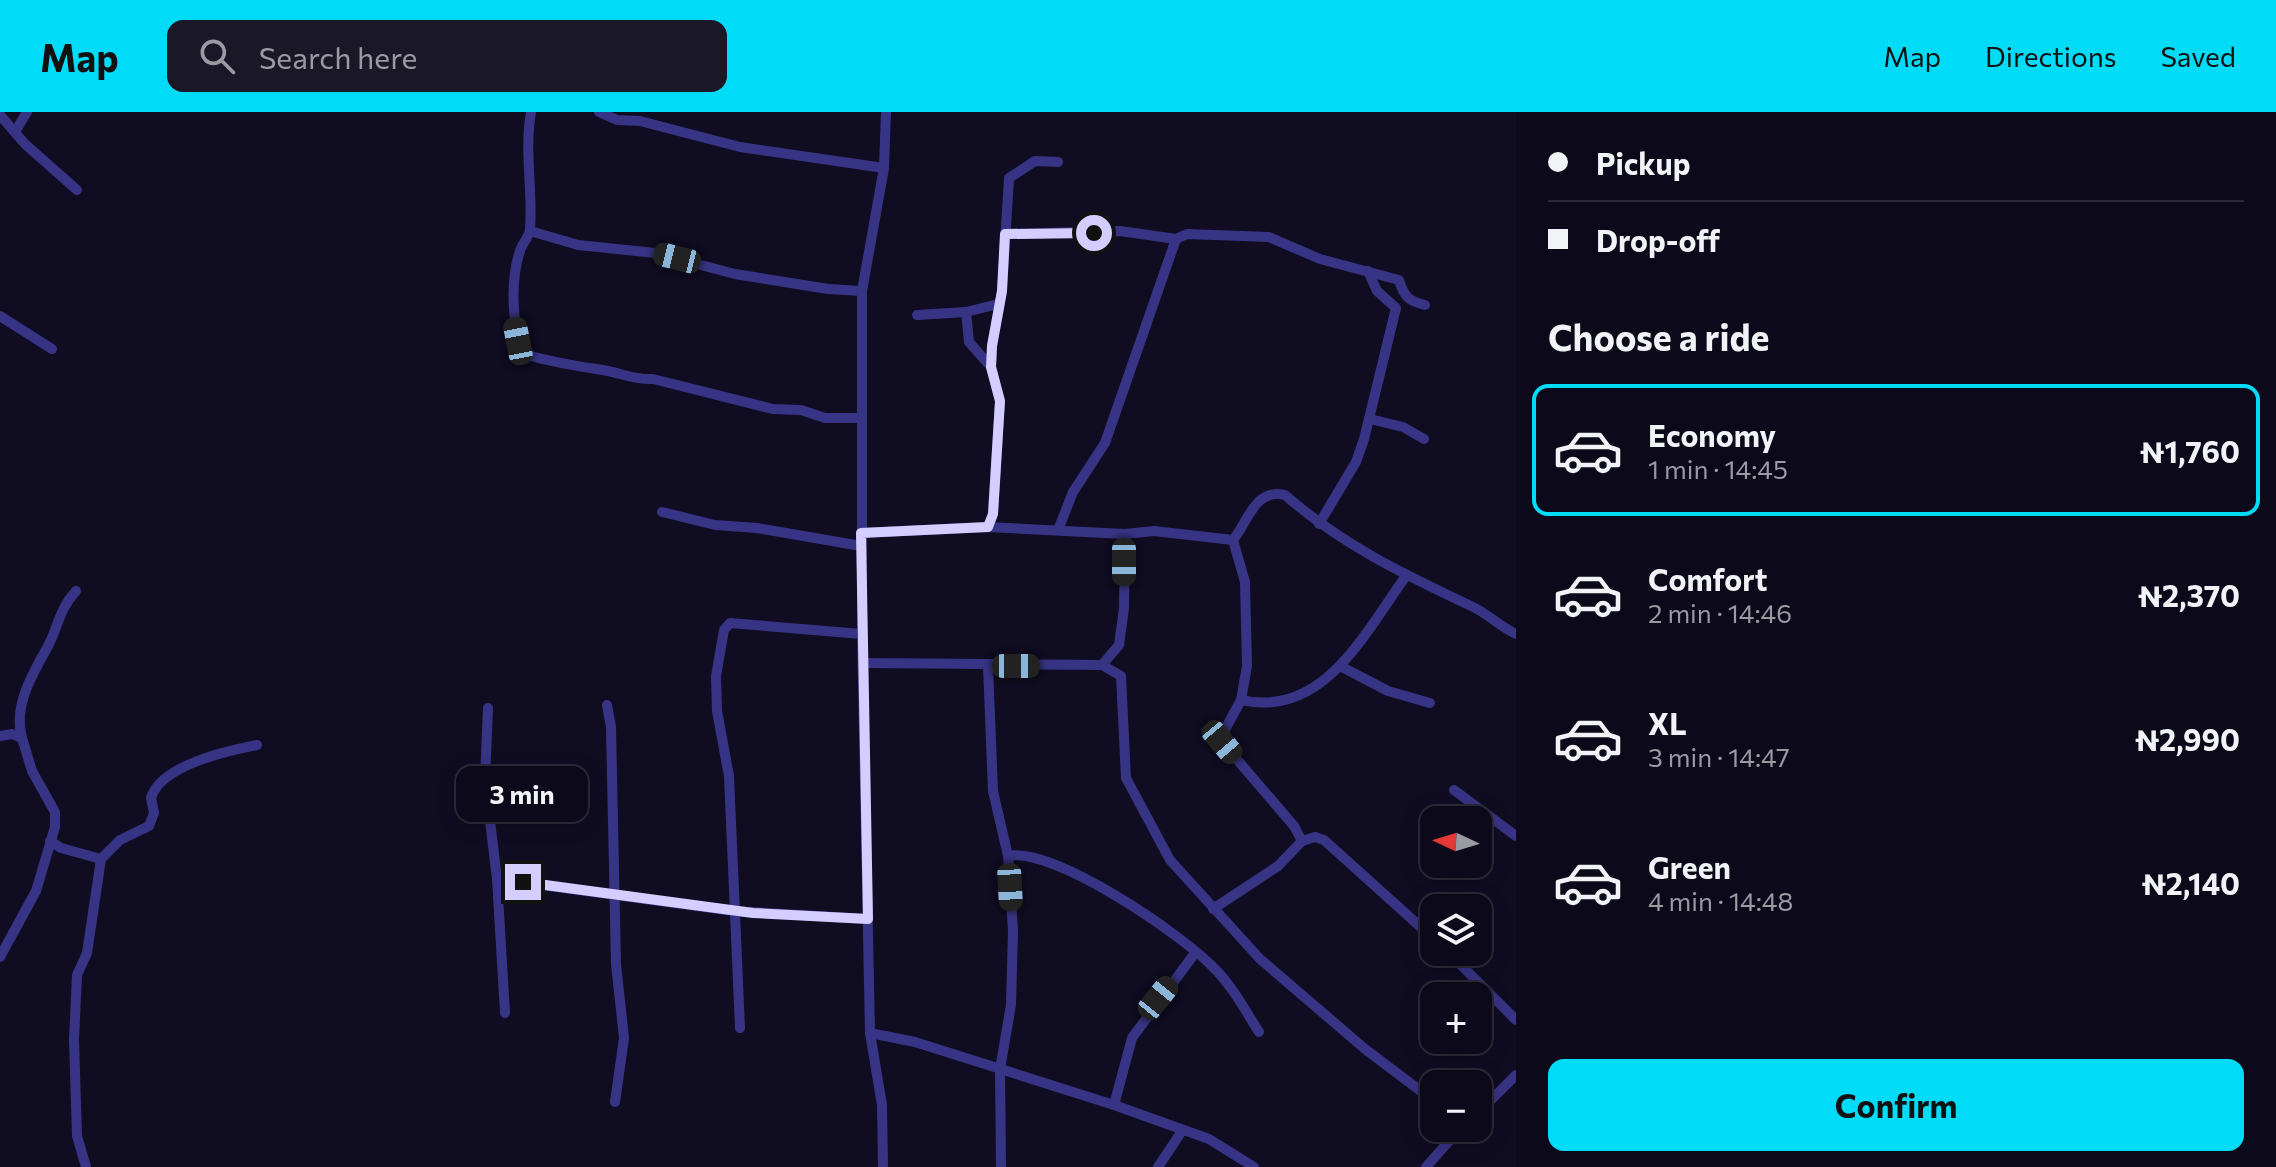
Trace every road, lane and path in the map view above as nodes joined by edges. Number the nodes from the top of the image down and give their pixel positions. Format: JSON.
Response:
{"nodes":[{"id":1,"x":27,"y":112,"type":"edge"},
{"id":2,"x":531,"y":112,"type":"edge"},
{"id":3,"x":599,"y":112,"type":"edge"},
{"id":4,"x":886,"y":112,"type":"edge"},
{"id":5,"x":0,"y":115,"type":"edge"},
{"id":6,"x":15,"y":132,"type":"junction"},
{"id":7,"x":1058,"y":162,"type":"dead end"},
{"id":8,"x":884,"y":168,"type":"junction"},
{"id":9,"x":77,"y":190,"type":"dead end"},
{"id":10,"x":530,"y":231,"type":"junction"},
{"id":11,"x":1005,"y":234,"type":"junction"},
{"id":12,"x":1176,"y":239,"type":"junction"},
{"id":13,"x":1368,"y":271,"type":"junction"},
{"id":14,"x":862,"y":291,"type":"junction"},
{"id":15,"x":998,"y":304,"type":"junction"},
{"id":16,"x":1425,"y":305,"type":"dead end"},
{"id":17,"x":966,"y":312,"type":"junction"},
{"id":18,"x":917,"y":315,"type":"dead end"},
{"id":19,"x":0,"y":316,"type":"edge"},
{"id":20,"x":52,"y":349,"type":"dead end"},
{"id":21,"x":991,"y":367,"type":"junction"},
{"id":22,"x":862,"y":418,"type":"junction"},
{"id":23,"x":1370,"y":419,"type":"junction"},
{"id":24,"x":1424,"y":439,"type":"dead end"},
{"id":25,"x":662,"y":512,"type":"dead end"},
{"id":26,"x":1319,"y":524,"type":"junction"},
{"id":27,"x":988,"y":527,"type":"junction"},
{"id":28,"x":1058,"y":530,"type":"junction"},
{"id":29,"x":861,"y":533,"type":"junction"},
{"id":30,"x":1125,"y":534,"type":"junction"},
{"id":31,"x":1233,"y":540,"type":"junction"},
{"id":32,"x":861,"y":546,"type":"junction"},
{"id":33,"x":1406,"y":576,"type":"junction"},
{"id":34,"x":76,"y":591,"type":"dead end"},
{"id":35,"x":862,"y":634,"type":"junction"},
{"id":36,"x":1516,"y":634,"type":"edge"},
{"id":37,"x":863,"y":663,"type":"junction"},
{"id":38,"x":1102,"y":665,"type":"junction"},
{"id":39,"x":988,"y":666,"type":"junction"},
{"id":40,"x":1340,"y":666,"type":"junction"},
{"id":41,"x":1241,"y":700,"type":"junction"},
{"id":42,"x":1430,"y":703,"type":"dead end"},
{"id":43,"x":607,"y":705,"type":"dead end"},
{"id":44,"x":488,"y":708,"type":"dead end"},
{"id":45,"x":19,"y":714,"type":"junction"},
{"id":46,"x":0,"y":736,"type":"edge"},
{"id":47,"x":22,"y":738,"type":"junction"},
{"id":48,"x":257,"y":745,"type":"dead end"},
{"id":49,"x":1454,"y":790,"type":"dead end"},
{"id":50,"x":1516,"y":836,"type":"edge"},
{"id":51,"x":50,"y":841,"type":"junction"},
{"id":52,"x":1302,"y":841,"type":"junction"},
{"id":53,"x":1008,"y":856,"type":"junction"},
{"id":54,"x":101,"y":859,"type":"junction"},
{"id":55,"x":497,"y":879,"type":"junction"},
{"id":56,"x":617,"y":894,"type":"junction"},
{"id":57,"x":1213,"y":909,"type":"junction"},
{"id":58,"x":734,"y":911,"type":"junction"},
{"id":59,"x":868,"y":919,"type":"junction"},
{"id":60,"x":1420,"y":926,"type":"edge"},
{"id":61,"x":1195,"y":953,"type":"junction"},
{"id":62,"x":0,"y":957,"type":"edge"},
{"id":63,"x":1462,"y":966,"type":"edge"},
{"id":64,"x":505,"y":1013,"type":"dead end"},
{"id":65,"x":1516,"y":1020,"type":"edge"},
{"id":66,"x":740,"y":1028,"type":"dead end"},
{"id":67,"x":1259,"y":1032,"type":"dead end"},
{"id":68,"x":870,"y":1033,"type":"junction"},
{"id":69,"x":1000,"y":1069,"type":"junction"},
{"id":70,"x":1516,"y":1075,"type":"edge"},
{"id":71,"x":1420,"y":1090,"type":"edge"},
{"id":72,"x":1492,"y":1099,"type":"edge"},
{"id":73,"x":615,"y":1102,"type":"dead end"},
{"id":74,"x":1114,"y":1105,"type":"junction"},
{"id":75,"x":1182,"y":1131,"type":"junction"},
{"id":76,"x":1449,"y":1142,"type":"edge"},
{"id":77,"x":86,"y":1167,"type":"edge"},
{"id":78,"x":883,"y":1167,"type":"edge"},
{"id":79,"x":1001,"y":1167,"type":"edge"},
{"id":80,"x":1158,"y":1167,"type":"edge"},
{"id":81,"x":1254,"y":1167,"type":"edge"},
{"id":82,"x":1426,"y":1167,"type":"edge"}],
"edges":[{"from":1,"to":6,"type":"street"},
{"from":2,"to":10,"type":"street"},
{"from":3,"to":8,"type":"street"},
{"from":4,"to":8,"type":"street"},
{"from":5,"to":6,"type":"street"},
{"from":6,"to":9,"type":"street"},
{"from":7,"to":11,"type":"street"},
{"from":8,"to":14,"type":"street"},
{"from":10,"to":14,"type":"street"},
{"from":10,"to":22,"type":"street"},
{"from":11,"to":12,"type":"street"},
{"from":11,"to":15,"type":"street"},
{"from":12,"to":13,"type":"street"},
{"from":12,"to":28,"type":"street"},
{"from":13,"to":16,"type":"street"},
{"from":13,"to":23,"type":"street"},
{"from":14,"to":22,"type":"street"},
{"from":15,"to":17,"type":"street"},
{"from":15,"to":21,"type":"street"},
{"from":17,"to":18,"type":"street"},
{"from":17,"to":21,"type":"street"},
{"from":19,"to":20,"type":"street"},
{"from":21,"to":27,"type":"street"},
{"from":22,"to":29,"type":"street"},
{"from":23,"to":24,"type":"street"},
{"from":23,"to":26,"type":"street"},
{"from":25,"to":32,"type":"street"},
{"from":26,"to":31,"type":"street"},
{"from":26,"to":33,"type":"street"},
{"from":27,"to":28,"type":"street"},
{"from":27,"to":29,"type":"street"},
{"from":28,"to":30,"type":"street"},
{"from":29,"to":32,"type":"street"},
{"from":30,"to":31,"type":"street"},
{"from":30,"to":38,"type":"street"},
{"from":31,"to":41,"type":"street"},
{"from":32,"to":35,"type":"street"},
{"from":33,"to":36,"type":"street"},
{"from":33,"to":40,"type":"street"},
{"from":34,"to":45,"type":"street"},
{"from":35,"to":37,"type":"street"},
{"from":35,"to":58,"type":"street"},
{"from":37,"to":39,"type":"street"},
{"from":37,"to":59,"type":"street"},
{"from":38,"to":39,"type":"street"},
{"from":38,"to":57,"type":"street"},
{"from":39,"to":53,"type":"street"},
{"from":40,"to":41,"type":"street"},
{"from":40,"to":42,"type":"street"},
{"from":41,"to":52,"type":"street"},
{"from":43,"to":56,"type":"street"},
{"from":44,"to":55,"type":"street"},
{"from":45,"to":46,"type":"street"},
{"from":45,"to":47,"type":"street"},
{"from":46,"to":47,"type":"street"},
{"from":47,"to":51,"type":"street"},
{"from":48,"to":54,"type":"street"},
{"from":49,"to":50,"type":"street"},
{"from":51,"to":54,"type":"street"},
{"from":51,"to":62,"type":"street"},
{"from":52,"to":57,"type":"street"},
{"from":52,"to":60,"type":"street"},
{"from":53,"to":61,"type":"street"},
{"from":53,"to":69,"type":"street"},
{"from":54,"to":77,"type":"street"},
{"from":55,"to":56,"type":"street"},
{"from":55,"to":64,"type":"street"},
{"from":56,"to":58,"type":"street"},
{"from":56,"to":73,"type":"street"},
{"from":57,"to":71,"type":"street"},
{"from":58,"to":59,"type":"street"},
{"from":58,"to":66,"type":"street"},
{"from":59,"to":68,"type":"street"},
{"from":61,"to":67,"type":"street"},
{"from":61,"to":74,"type":"street"},
{"from":63,"to":65,"type":"street"},
{"from":68,"to":69,"type":"street"},
{"from":68,"to":78,"type":"street"},
{"from":69,"to":74,"type":"street"},
{"from":69,"to":79,"type":"street"},
{"from":70,"to":72,"type":"street"},
{"from":74,"to":75,"type":"street"},
{"from":75,"to":80,"type":"street"},
{"from":75,"to":81,"type":"street"},
{"from":76,"to":82,"type":"street"}]}
